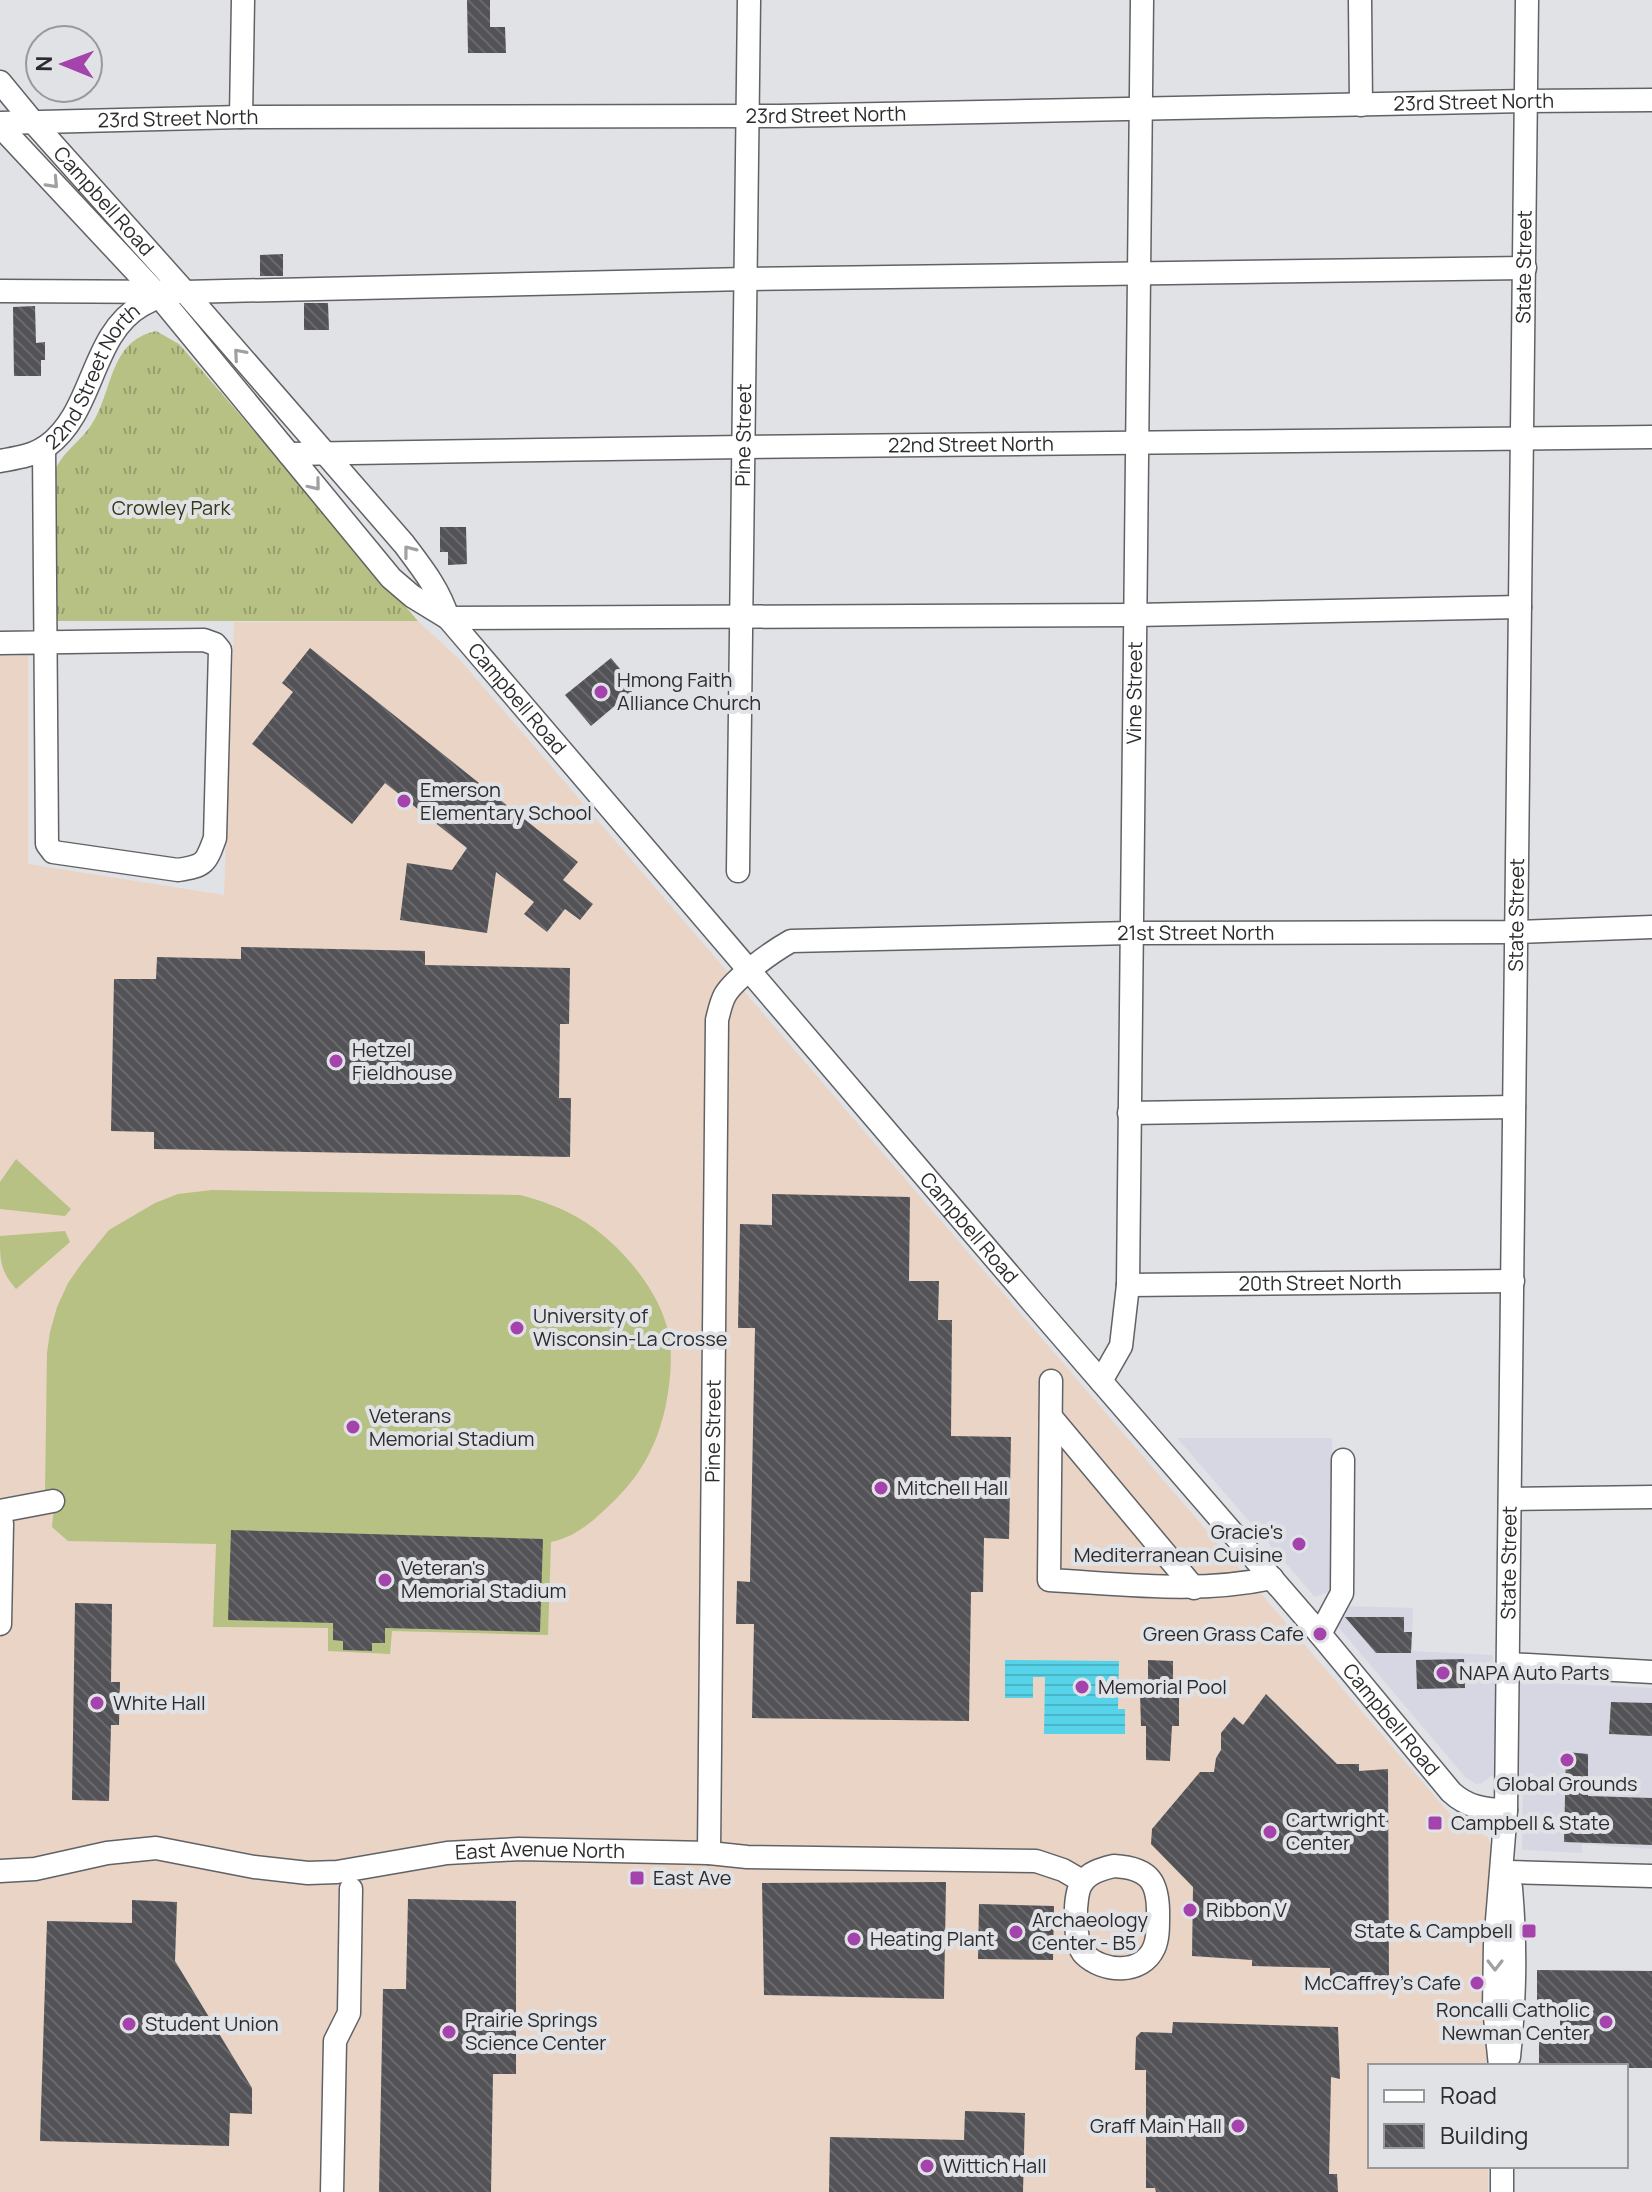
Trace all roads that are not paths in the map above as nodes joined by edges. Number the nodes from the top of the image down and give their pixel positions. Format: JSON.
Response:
{"nodes":[{"id":1,"x":243,"y":0,"type":"edge"},
{"id":2,"x":749,"y":0,"type":"edge"},
{"id":3,"x":1142,"y":0,"type":"edge"},
{"id":4,"x":1360,"y":0,"type":"edge"},
{"id":5,"x":1527,"y":0,"type":"edge"},
{"id":6,"x":0,"y":82,"type":"edge"},
{"id":7,"x":1652,"y":100,"type":"edge"},
{"id":8,"x":1526,"y":101,"type":"junction"},
{"id":9,"x":1361,"y":105,"type":"junction"},
{"id":10,"x":1141,"y":110,"type":"junction"},
{"id":11,"x":241,"y":117,"type":"junction"},
{"id":12,"x":748,"y":117,"type":"junction"},
{"id":13,"x":33,"y":122,"type":"junction"},
{"id":14,"x":0,"y":124,"type":"edge"},
{"id":15,"x":1525,"y":268,"type":"junction"},
{"id":16,"x":1139,"y":275,"type":"junction"},
{"id":17,"x":746,"y":279,"type":"junction"},
{"id":18,"x":0,"y":291,"type":"edge"},
{"id":19,"x":185,"y":292,"type":"junction"},
{"id":20,"x":157,"y":294,"type":"junction"},
{"id":21,"x":1652,"y":437,"type":"edge"},
{"id":22,"x":1522,"y":438,"type":"junction"},
{"id":23,"x":1137,"y":444,"type":"junction"},
{"id":24,"x":743,"y":447,"type":"junction"},
{"id":25,"x":44,"y":448,"type":"junction"},
{"id":26,"x":289,"y":454,"type":"junction"},
{"id":27,"x":324,"y":454,"type":"junction"},
{"id":28,"x":0,"y":461,"type":"edge"},
{"id":29,"x":1520,"y":607,"type":"junction"},
{"id":30,"x":1135,"y":615,"type":"junction"},
{"id":31,"x":742,"y":617,"type":"junction"},
{"id":32,"x":448,"y":618,"type":"junction"},
{"id":33,"x":0,"y":643,"type":"edge"},
{"id":34,"x":47,"y":643,"type":"junction"},
{"id":35,"x":738,"y":871,"type":"dead end"},
{"id":36,"x":1652,"y":927,"type":"edge"},
{"id":37,"x":1516,"y":932,"type":"junction"},
{"id":38,"x":1131,"y":933,"type":"junction"},
{"id":39,"x":748,"y":971,"type":"junction"},
{"id":40,"x":1514,"y":1107,"type":"junction"},
{"id":41,"x":1129,"y":1113,"type":"junction"},
{"id":42,"x":1513,"y":1281,"type":"junction"},
{"id":43,"x":1128,"y":1285,"type":"junction"},
{"id":44,"x":1051,"y":1381,"type":"dead end"},
{"id":45,"x":1101,"y":1381,"type":"junction"},
{"id":46,"x":1051,"y":1417,"type":"junction"},
{"id":47,"x":1343,"y":1460,"type":"dead end"},
{"id":48,"x":1652,"y":1497,"type":"edge"},
{"id":49,"x":1510,"y":1499,"type":"junction"},
{"id":50,"x":53,"y":1501,"type":"dead end"},
{"id":51,"x":0,"y":1512,"type":"edge"},
{"id":52,"x":1272,"y":1578,"type":"junction"},
{"id":53,"x":1194,"y":1588,"type":"junction"},
{"id":54,"x":0,"y":1624,"type":"edge"},
{"id":55,"x":1320,"y":1634,"type":"junction"},
{"id":56,"x":1508,"y":1664,"type":"junction"},
{"id":57,"x":1652,"y":1672,"type":"edge"},
{"id":58,"x":1506,"y":1821,"type":"junction"},
{"id":59,"x":709,"y":1853,"type":"junction"},
{"id":60,"x":0,"y":1871,"type":"edge"},
{"id":61,"x":1509,"y":1872,"type":"junction"},
{"id":62,"x":1652,"y":1876,"type":"edge"},
{"id":63,"x":1082,"y":1881,"type":"junction"},
{"id":64,"x":351,"y":1889,"type":"dead end"},
{"id":65,"x":1500,"y":2064,"type":"edge"},
{"id":66,"x":1508,"y":2064,"type":"edge"},
{"id":67,"x":1502,"y":2168,"type":"edge"},
{"id":68,"x":332,"y":2192,"type":"edge"},
{"id":69,"x":1502,"y":2192,"type":"edge"}],
"edges":[{"from":1,"to":11,"type":"street"},
{"from":2,"to":12,"type":"street","name":"Pine Street"},
{"from":3,"to":10,"type":"street","name":"Vine Street"},
{"from":4,"to":9,"type":"street"},
{"from":5,"to":8,"type":"street","name":"State Street"},
{"from":6,"to":13,"type":"street","name":"Campbell Road"},
{"from":7,"to":8,"type":"street","name":"23rd Street North"},
{"from":8,"to":9,"type":"street","name":"23rd Street North"},
{"from":8,"to":15,"type":"street","name":"State Street"},
{"from":9,"to":10,"type":"street","name":"23rd Street North"},
{"from":10,"to":12,"type":"street","name":"23rd Street North"},
{"from":10,"to":16,"type":"street","name":"Vine Street"},
{"from":11,"to":12,"type":"street","name":"23rd Street North"},
{"from":11,"to":13,"type":"street","name":"23rd Street North"},
{"from":12,"to":17,"type":"street","name":"Pine Street"},
{"from":13,"to":14,"type":"street","name":"23rd Street North"},
{"from":13,"to":19,"type":"street","name":"Campbell Road"},
{"from":14,"to":20,"type":"street","name":"Campbell Road","one_way":true},
{"from":15,"to":16,"type":"street","name":"22nd Street North"},
{"from":15,"to":22,"type":"street","name":"State Street"},
{"from":16,"to":17,"type":"street","name":"22nd Street North"},
{"from":16,"to":23,"type":"street","name":"Vine Street"},
{"from":17,"to":19,"type":"street","name":"22nd Street North"},
{"from":17,"to":24,"type":"street","name":"Pine Street"},
{"from":18,"to":20,"type":"street"},
{"from":19,"to":20,"type":"street","name":"22nd Street North"},
{"from":27,"to":19,"type":"street","name":"Campbell Road","one_way":true},
{"from":20,"to":25,"type":"street","name":"22nd Street North"},
{"from":20,"to":26,"type":"street","name":"Campbell Road"},
{"from":21,"to":22,"type":"street","name":"22nd Street North"},
{"from":22,"to":23,"type":"street","name":"22nd Street North"},
{"from":22,"to":29,"type":"street","name":"State Street"},
{"from":23,"to":24,"type":"street","name":"22nd Street North"},
{"from":23,"to":30,"type":"street","name":"Vine Street"},
{"from":24,"to":27,"type":"street","name":"22nd Street North"},
{"from":24,"to":31,"type":"street","name":"Pine Street"},
{"from":25,"to":28,"type":"street","name":"22nd Street North"},
{"from":25,"to":34,"type":"street"},
{"from":26,"to":27,"type":"street","name":"22nd Street North"},
{"from":26,"to":32,"type":"street","name":"Campbell Road","one_way":true},
{"from":32,"to":27,"type":"street","name":"Campbell Road","one_way":true},
{"from":29,"to":30,"type":"street"},
{"from":29,"to":37,"type":"street","name":"State Street"},
{"from":30,"to":31,"type":"street"},
{"from":30,"to":38,"type":"street","name":"Vine Street"},
{"from":31,"to":32,"type":"street"},
{"from":31,"to":35,"type":"street","name":"Pine Street"},
{"from":32,"to":39,"type":"street","name":"Campbell Road"},
{"from":33,"to":34,"type":"street"},
{"from":34,"to":34,"type":"street"},
{"from":36,"to":37,"type":"street","name":"21st Street North"},
{"from":37,"to":38,"type":"street","name":"21st Street North"},
{"from":37,"to":40,"type":"street","name":"State Street"},
{"from":38,"to":39,"type":"street","name":"21st Street North"},
{"from":38,"to":41,"type":"street","name":"Vine Street"},
{"from":39,"to":45,"type":"street","name":"Campbell Road"},
{"from":39,"to":59,"type":"street","name":"Pine Street"},
{"from":40,"to":41,"type":"street"},
{"from":40,"to":42,"type":"street","name":"State Street"},
{"from":41,"to":43,"type":"street","name":"Vine Street"},
{"from":42,"to":43,"type":"street","name":"20th Street North"},
{"from":42,"to":49,"type":"street","name":"State Street"},
{"from":43,"to":45,"type":"street","name":"Vine Street"},
{"from":44,"to":46,"type":"street"},
{"from":45,"to":52,"type":"street","name":"Campbell Road"},
{"from":46,"to":53,"type":"street"},
{"from":46,"to":53,"type":"street"},
{"from":47,"to":55,"type":"street"},
{"from":48,"to":49,"type":"street"},
{"from":49,"to":56,"type":"street","name":"State Street"},
{"from":50,"to":51,"type":"street"},
{"from":51,"to":54,"type":"street"},
{"from":52,"to":53,"type":"street"},
{"from":52,"to":55,"type":"street","name":"Campbell Road"},
{"from":55,"to":58,"type":"street","name":"Campbell Road"},
{"from":56,"to":57,"type":"street"},
{"from":56,"to":58,"type":"street","name":"State Street"},
{"from":58,"to":61,"type":"street","name":"State Street"},
{"from":58,"to":65,"type":"street","name":"State Street","one_way":true},
{"from":59,"to":60,"type":"street","name":"East Avenue North"},
{"from":59,"to":63,"type":"street","name":"East Avenue North"},
{"from":61,"to":62,"type":"street"},
{"from":61,"to":66,"type":"street","name":"State Street"},
{"from":63,"to":63,"type":"street"},
{"from":64,"to":68,"type":"street"},
{"from":67,"to":69,"type":"street"}]}
